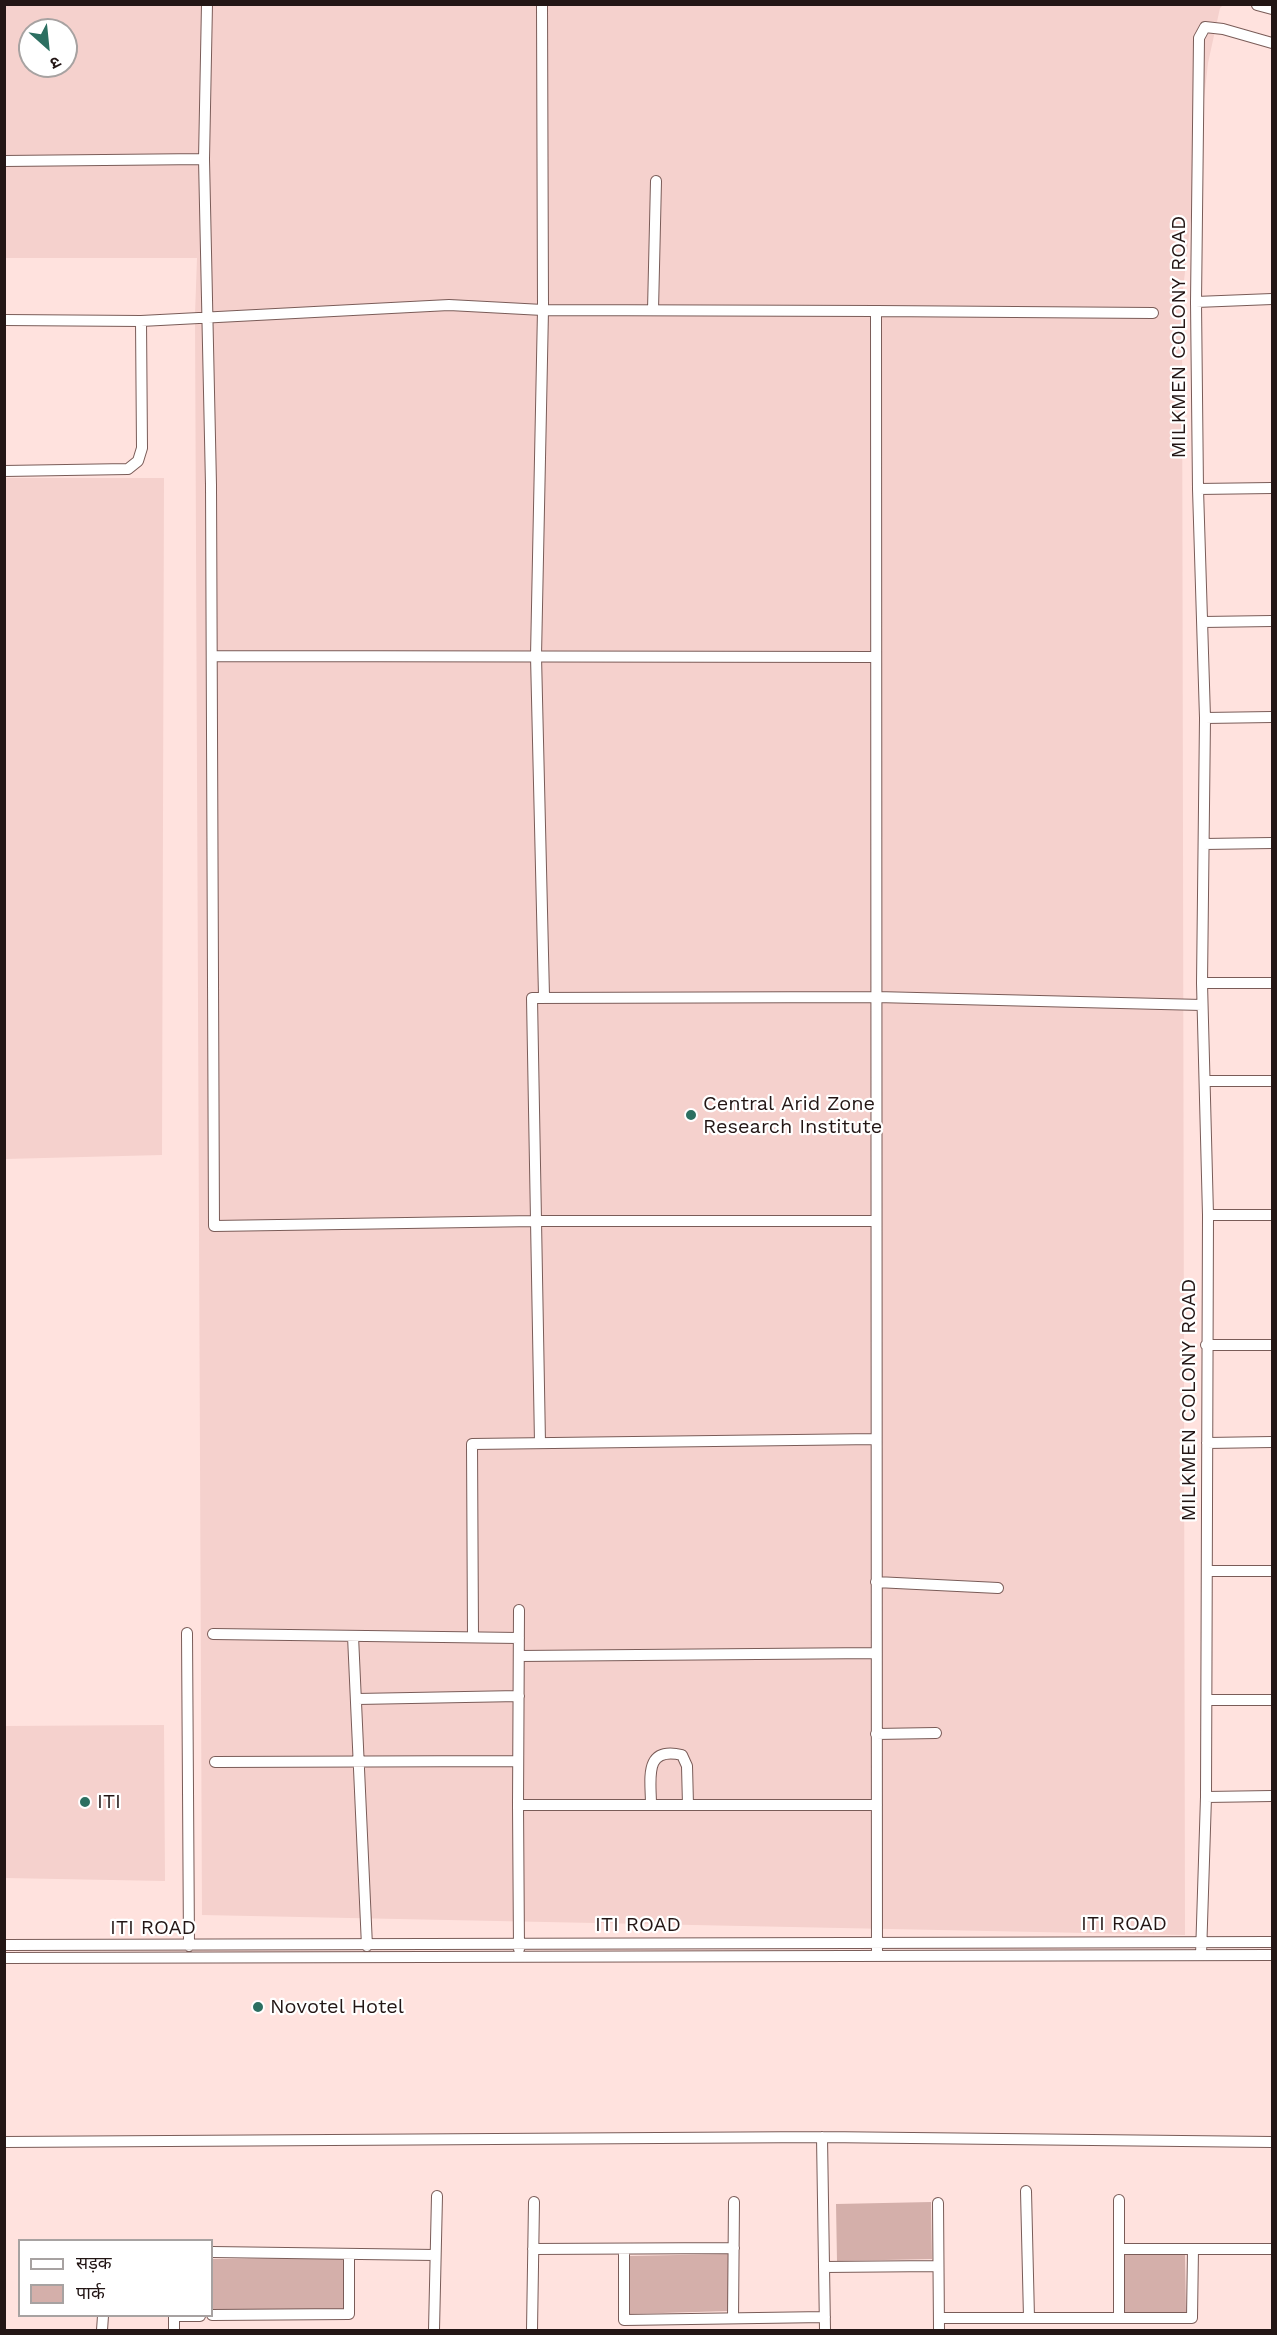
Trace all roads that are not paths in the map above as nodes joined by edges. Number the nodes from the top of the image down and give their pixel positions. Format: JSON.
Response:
{"nodes":[{"id":1,"x":207,"y":4,"type":"edge"},
{"id":2,"x":542,"y":4,"type":"edge"},
{"id":3,"x":1257,"y":5,"type":"edge"},
{"id":4,"x":1272,"y":9,"type":"edge"},
{"id":5,"x":1272,"y":43,"type":"edge"},
{"id":6,"x":204,"y":159,"type":"junction"},
{"id":7,"x":4,"y":161,"type":"edge"},
{"id":8,"x":656,"y":181,"type":"dead end"},
{"id":9,"x":1272,"y":299,"type":"edge"},
{"id":10,"x":1196,"y":302,"type":"junction"},
{"id":11,"x":543,"y":310,"type":"junction"},
{"id":12,"x":653,"y":310,"type":"junction"},
{"id":13,"x":876,"y":311,"type":"junction"},
{"id":14,"x":1153,"y":313,"type":"dead end"},
{"id":15,"x":206,"y":318,"type":"junction"},
{"id":16,"x":4,"y":320,"type":"edge"},
{"id":17,"x":141,"y":321,"type":"junction"},
{"id":18,"x":4,"y":471,"type":"edge"},
{"id":19,"x":1272,"y":488,"type":"edge"},
{"id":20,"x":1198,"y":489,"type":"junction"},
{"id":21,"x":1272,"y":621,"type":"edge"},
{"id":22,"x":1203,"y":622,"type":"junction"},
{"id":23,"x":212,"y":656,"type":"junction"},
{"id":24,"x":536,"y":656,"type":"junction"},
{"id":25,"x":875,"y":657,"type":"junction"},
{"id":26,"x":1272,"y":717,"type":"edge"},
{"id":27,"x":1205,"y":718,"type":"junction"},
{"id":28,"x":1272,"y":843,"type":"edge"},
{"id":29,"x":1204,"y":844,"type":"junction"},
{"id":30,"x":1202,"y":982,"type":"junction"},
{"id":31,"x":1272,"y":983,"type":"edge"},
{"id":32,"x":544,"y":996,"type":"junction"},
{"id":33,"x":876,"y":997,"type":"junction"},
{"id":34,"x":1202,"y":1005,"type":"junction"},
{"id":35,"x":1204,"y":1081,"type":"junction"},
{"id":36,"x":1272,"y":1082,"type":"edge"},
{"id":37,"x":1208,"y":1215,"type":"junction"},
{"id":38,"x":1272,"y":1215,"type":"edge"},
{"id":39,"x":535,"y":1221,"type":"junction"},
{"id":40,"x":876,"y":1221,"type":"junction"},
{"id":41,"x":1206,"y":1345,"type":"junction"},
{"id":42,"x":1272,"y":1346,"type":"edge"},
{"id":43,"x":876,"y":1439,"type":"junction"},
{"id":44,"x":1272,"y":1442,"type":"edge"},
{"id":45,"x":540,"y":1443,"type":"junction"},
{"id":46,"x":1207,"y":1443,"type":"junction"},
{"id":47,"x":1207,"y":1571,"type":"junction"},
{"id":48,"x":1272,"y":1571,"type":"edge"},
{"id":49,"x":876,"y":1582,"type":"junction"},
{"id":50,"x":998,"y":1588,"type":"dead end"},
{"id":51,"x":519,"y":1610,"type":"dead end"},
{"id":52,"x":187,"y":1633,"type":"dead end"},
{"id":53,"x":213,"y":1634,"type":"dead end"},
{"id":54,"x":353,"y":1635,"type":"junction"},
{"id":55,"x":473,"y":1637,"type":"junction"},
{"id":56,"x":519,"y":1638,"type":"junction"},
{"id":57,"x":876,"y":1653,"type":"junction"},
{"id":58,"x":519,"y":1656,"type":"junction"},
{"id":59,"x":519,"y":1696,"type":"junction"},
{"id":60,"x":357,"y":1699,"type":"junction"},
{"id":61,"x":1207,"y":1700,"type":"junction"},
{"id":62,"x":1272,"y":1700,"type":"edge"},
{"id":63,"x":936,"y":1733,"type":"dead end"},
{"id":64,"x":876,"y":1734,"type":"junction"},
{"id":65,"x":518,"y":1761,"type":"junction"},
{"id":66,"x":215,"y":1762,"type":"dead end"},
{"id":67,"x":360,"y":1762,"type":"junction"},
{"id":68,"x":1272,"y":1796,"type":"edge"},
{"id":69,"x":1206,"y":1797,"type":"junction"},
{"id":70,"x":518,"y":1805,"type":"junction"},
{"id":71,"x":651,"y":1805,"type":"junction"},
{"id":72,"x":688,"y":1805,"type":"junction"},
{"id":73,"x":877,"y":1805,"type":"junction"},
{"id":74,"x":877,"y":1942,"type":"junction"},
{"id":75,"x":1201,"y":1942,"type":"junction"},
{"id":76,"x":1272,"y":1942,"type":"edge"},
{"id":77,"x":519,"y":1944,"type":"junction"},
{"id":78,"x":4,"y":1945,"type":"edge"},
{"id":79,"x":189,"y":1946,"type":"junction"},
{"id":80,"x":367,"y":1946,"type":"junction"},
{"id":81,"x":1201,"y":1955,"type":"junction"},
{"id":82,"x":1272,"y":1955,"type":"edge"},
{"id":83,"x":877,"y":1956,"type":"junction"},
{"id":84,"x":519,"y":1957,"type":"junction"},
{"id":85,"x":4,"y":1958,"type":"edge"},
{"id":86,"x":822,"y":2137,"type":"junction"},
{"id":87,"x":4,"y":2142,"type":"edge"},
{"id":88,"x":1272,"y":2142,"type":"edge"},
{"id":89,"x":1026,"y":2191,"type":"dead end"},
{"id":90,"x":437,"y":2196,"type":"dead end"},
{"id":91,"x":1119,"y":2200,"type":"dead end"},
{"id":92,"x":534,"y":2202,"type":"dead end"},
{"id":93,"x":734,"y":2202,"type":"dead end"},
{"id":94,"x":938,"y":2203,"type":"dead end"},
{"id":95,"x":734,"y":2248,"type":"junction"},
{"id":96,"x":533,"y":2249,"type":"junction"},
{"id":97,"x":624,"y":2249,"type":"junction"},
{"id":98,"x":1119,"y":2249,"type":"junction"},
{"id":99,"x":1193,"y":2249,"type":"junction"},
{"id":100,"x":1272,"y":2249,"type":"edge"},
{"id":101,"x":213,"y":2252,"type":"edge"},
{"id":102,"x":349,"y":2254,"type":"junction"},
{"id":103,"x":435,"y":2255,"type":"junction"},
{"id":104,"x":938,"y":2266,"type":"junction"},
{"id":105,"x":824,"y":2267,"type":"junction"},
{"id":106,"x":213,"y":2315,"type":"edge"},
{"id":107,"x":825,"y":2317,"type":"junction"},
{"id":108,"x":733,"y":2318,"type":"junction"},
{"id":109,"x":939,"y":2318,"type":"junction"},
{"id":110,"x":1029,"y":2318,"type":"junction"},
{"id":111,"x":1119,"y":2318,"type":"junction"},
{"id":112,"x":434,"y":2331,"type":"edge"},
{"id":113,"x":532,"y":2331,"type":"edge"},
{"id":114,"x":825,"y":2331,"type":"edge"},
{"id":115,"x":939,"y":2331,"type":"edge"}],
"edges":[{"from":1,"to":6,"type":"street"},
{"from":2,"to":11,"type":"street"},
{"from":3,"to":4,"type":"street"},
{"from":5,"to":10,"type":"street","name":"MILKMEN COLONY ROAD"},
{"from":6,"to":7,"type":"street"},
{"from":6,"to":15,"type":"street"},
{"from":8,"to":12,"type":"street"},
{"from":9,"to":10,"type":"street"},
{"from":10,"to":20,"type":"street","name":"MILKMEN COLONY ROAD"},
{"from":11,"to":12,"type":"street"},
{"from":11,"to":15,"type":"street"},
{"from":11,"to":24,"type":"street"},
{"from":12,"to":13,"type":"street"},
{"from":13,"to":14,"type":"street"},
{"from":13,"to":25,"type":"street"},
{"from":15,"to":17,"type":"street"},
{"from":15,"to":23,"type":"street"},
{"from":16,"to":17,"type":"street"},
{"from":17,"to":18,"type":"street"},
{"from":19,"to":20,"type":"street"},
{"from":20,"to":22,"type":"street","name":"MILKMEN COLONY ROAD"},
{"from":21,"to":22,"type":"street"},
{"from":22,"to":27,"type":"street","name":"MILKMEN COLONY ROAD"},
{"from":23,"to":24,"type":"street"},
{"from":23,"to":39,"type":"street"},
{"from":24,"to":25,"type":"street"},
{"from":24,"to":32,"type":"street"},
{"from":25,"to":33,"type":"street"},
{"from":26,"to":27,"type":"street"},
{"from":27,"to":29,"type":"street","name":"MILKMEN COLONY ROAD"},
{"from":28,"to":29,"type":"street"},
{"from":29,"to":30,"type":"street","name":"MILKMEN COLONY ROAD"},
{"from":30,"to":31,"type":"street"},
{"from":30,"to":34,"type":"street","name":"MILKMEN COLONY ROAD"},
{"from":32,"to":33,"type":"street"},
{"from":32,"to":39,"type":"street"},
{"from":33,"to":34,"type":"street"},
{"from":33,"to":40,"type":"street"},
{"from":34,"to":35,"type":"street","name":"MILKMEN COLONY ROAD"},
{"from":35,"to":36,"type":"street"},
{"from":35,"to":37,"type":"street","name":"MILKMEN COLONY ROAD"},
{"from":37,"to":38,"type":"street"},
{"from":37,"to":41,"type":"street","name":"MILKMEN COLONY ROAD"},
{"from":39,"to":40,"type":"street"},
{"from":39,"to":45,"type":"street"},
{"from":40,"to":43,"type":"street"},
{"from":41,"to":42,"type":"street"},
{"from":41,"to":46,"type":"street","name":"MILKMEN COLONY ROAD"},
{"from":43,"to":45,"type":"street"},
{"from":43,"to":49,"type":"street"},
{"from":44,"to":46,"type":"street"},
{"from":45,"to":55,"type":"street"},
{"from":46,"to":47,"type":"street","name":"MILKMEN COLONY ROAD"},
{"from":47,"to":48,"type":"street"},
{"from":47,"to":61,"type":"street","name":"MILKMEN COLONY ROAD"},
{"from":49,"to":50,"type":"street"},
{"from":49,"to":57,"type":"street"},
{"from":51,"to":56,"type":"street"},
{"from":52,"to":79,"type":"street"},
{"from":53,"to":54,"type":"street"},
{"from":54,"to":55,"type":"street"},
{"from":54,"to":60,"type":"street"},
{"from":55,"to":56,"type":"street"},
{"from":56,"to":58,"type":"street"},
{"from":57,"to":58,"type":"street"},
{"from":57,"to":64,"type":"street"},
{"from":58,"to":59,"type":"street"},
{"from":59,"to":60,"type":"street"},
{"from":59,"to":65,"type":"street"},
{"from":60,"to":67,"type":"street"},
{"from":61,"to":62,"type":"street"},
{"from":61,"to":69,"type":"street","name":"MILKMEN COLONY ROAD"},
{"from":63,"to":64,"type":"street"},
{"from":64,"to":73,"type":"street"},
{"from":65,"to":67,"type":"street"},
{"from":65,"to":70,"type":"street"},
{"from":66,"to":67,"type":"street"},
{"from":67,"to":80,"type":"street"},
{"from":68,"to":69,"type":"street"},
{"from":69,"to":75,"type":"street","name":"MILKMEN COLONY ROAD"},
{"from":70,"to":71,"type":"street"},
{"from":70,"to":77,"type":"street"},
{"from":71,"to":72,"type":"street"},
{"from":71,"to":72,"type":"street"},
{"from":72,"to":73,"type":"street"},
{"from":73,"to":74,"type":"street"},
{"from":74,"to":75,"type":"street","name":"ITI ROAD"},
{"from":74,"to":77,"type":"street","name":"ITI ROAD"},
{"from":74,"to":83,"type":"street"},
{"from":75,"to":76,"type":"street","name":"ITI ROAD"},
{"from":75,"to":81,"type":"street","name":"MILKMEN COLONY ROAD"},
{"from":77,"to":80,"type":"street","name":"ITI ROAD"},
{"from":77,"to":84,"type":"street"},
{"from":78,"to":79,"type":"street","name":"ITI ROAD"},
{"from":79,"to":80,"type":"street","name":"ITI ROAD"},
{"from":81,"to":82,"type":"street","name":"ITI ROAD"},
{"from":81,"to":83,"type":"street","name":"ITI ROAD"},
{"from":83,"to":84,"type":"street","name":"ITI ROAD"},
{"from":84,"to":85,"type":"street","name":"ITI ROAD"},
{"from":86,"to":87,"type":"street"},
{"from":86,"to":88,"type":"street"},
{"from":86,"to":105,"type":"street"},
{"from":89,"to":110,"type":"street"},
{"from":90,"to":103,"type":"street"},
{"from":91,"to":98,"type":"street"},
{"from":92,"to":96,"type":"street"},
{"from":93,"to":95,"type":"street"},
{"from":94,"to":104,"type":"street"},
{"from":95,"to":97,"type":"street"},
{"from":95,"to":108,"type":"street"},
{"from":96,"to":97,"type":"street"},
{"from":96,"to":113,"type":"street"},
{"from":97,"to":108,"type":"street"},
{"from":98,"to":99,"type":"street"},
{"from":98,"to":111,"type":"street"},
{"from":99,"to":100,"type":"street"},
{"from":99,"to":111,"type":"street"},
{"from":101,"to":102,"type":"street"},
{"from":102,"to":103,"type":"street"},
{"from":102,"to":106,"type":"street"},
{"from":103,"to":112,"type":"street"},
{"from":104,"to":105,"type":"street"},
{"from":104,"to":109,"type":"street"},
{"from":105,"to":107,"type":"street"},
{"from":107,"to":108,"type":"street"},
{"from":107,"to":114,"type":"street"},
{"from":109,"to":110,"type":"street"},
{"from":109,"to":115,"type":"street"},
{"from":110,"to":111,"type":"street"}]}
